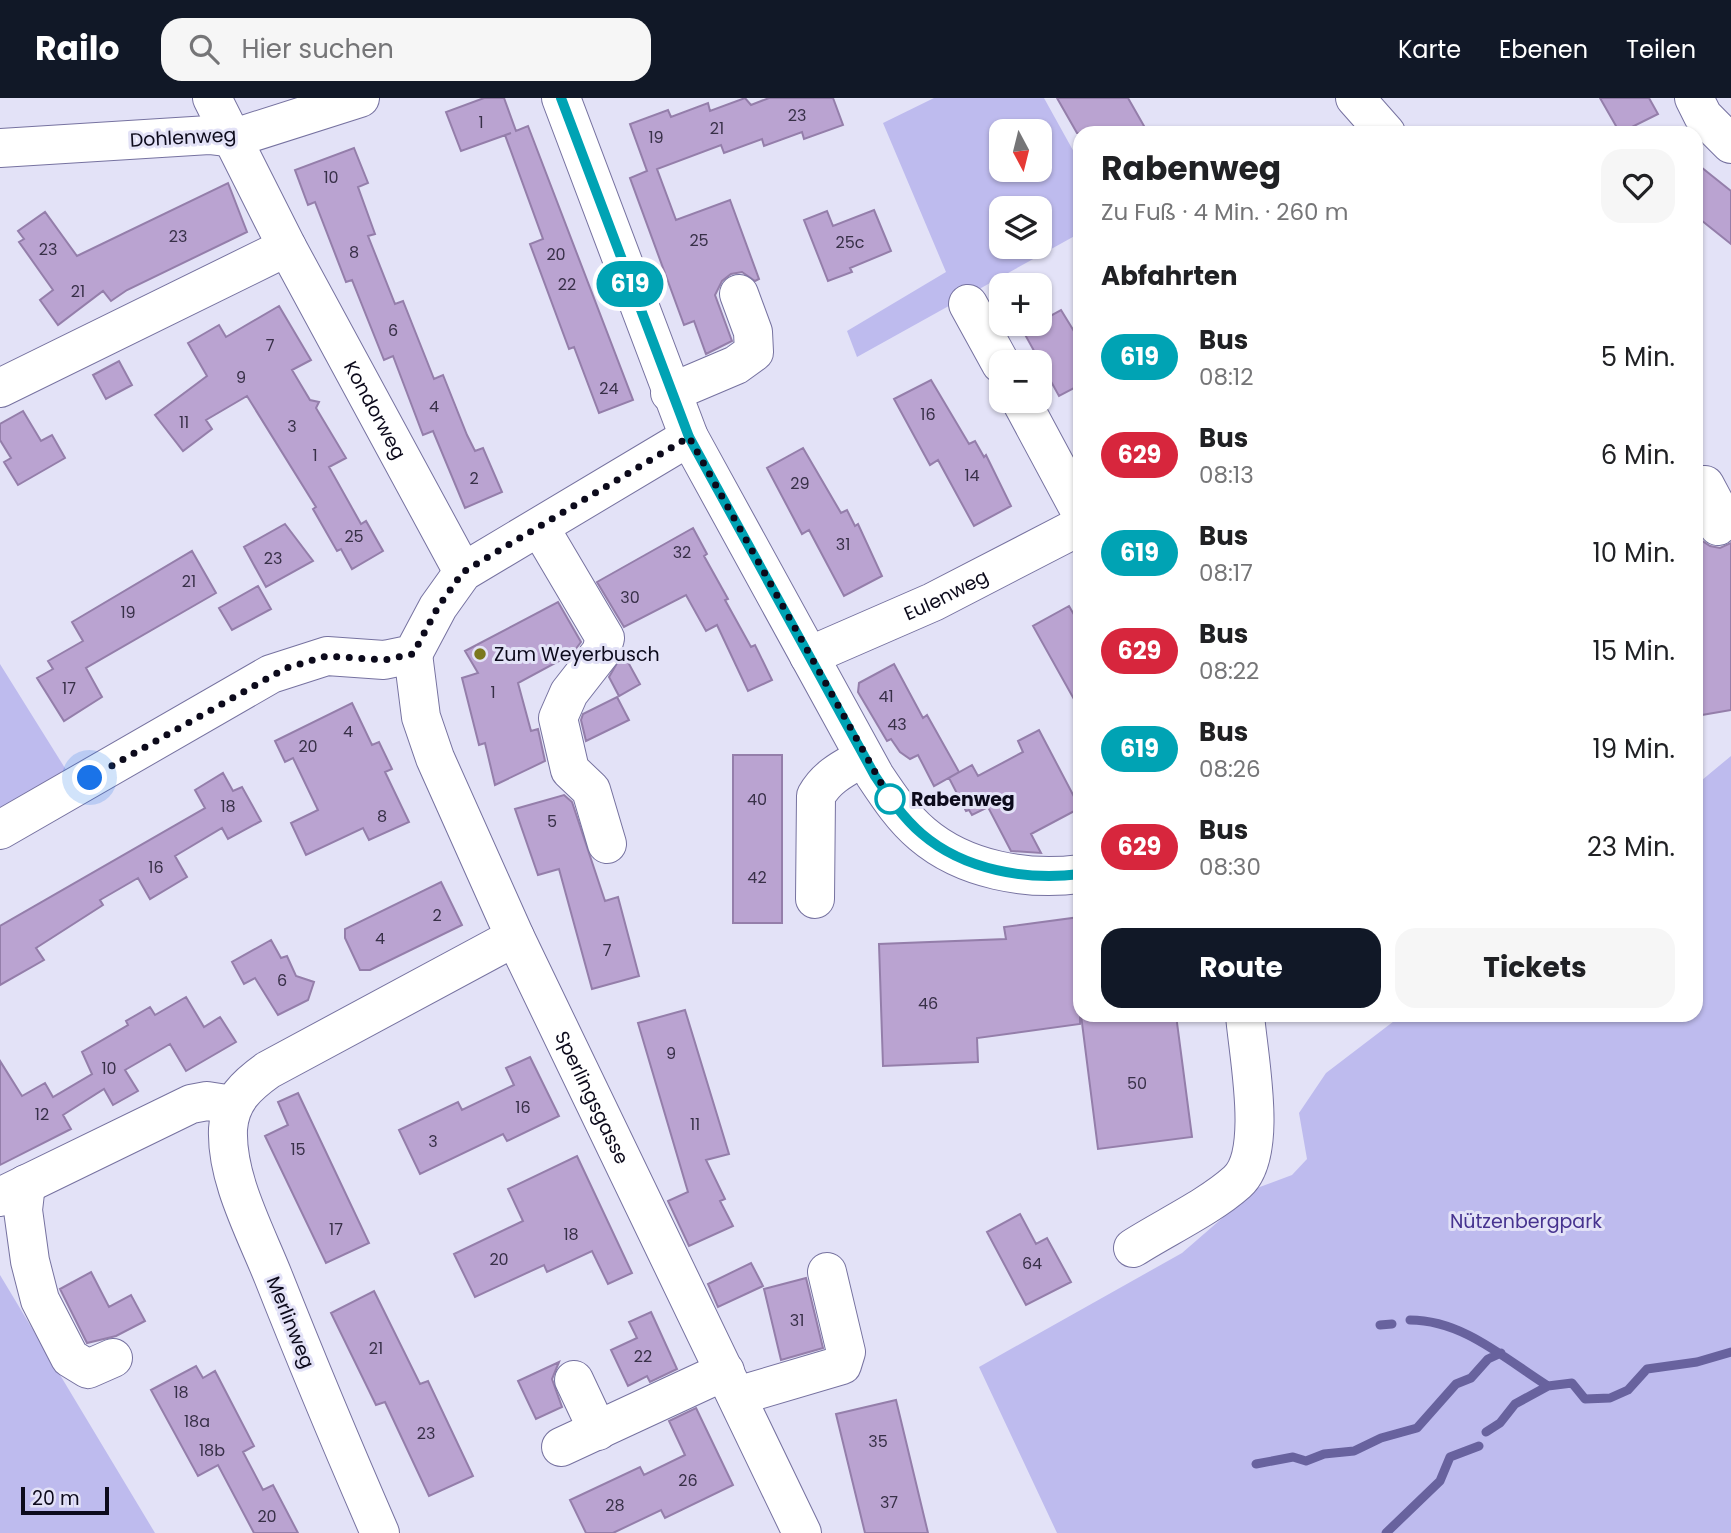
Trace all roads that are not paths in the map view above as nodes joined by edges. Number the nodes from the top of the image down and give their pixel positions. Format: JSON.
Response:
{"nodes":[{"id":1,"x":212,"y":98,"type":"edge"},
{"id":2,"x":360,"y":98,"type":"edge"},
{"id":3,"x":561,"y":98,"type":"edge"},
{"id":4,"x":1355,"y":98,"type":"edge"},
{"id":5,"x":1694,"y":98,"type":"edge"},
{"id":6,"x":1380,"y":126,"type":"edge"},
{"id":7,"x":234,"y":138,"type":"junction"},
{"id":8,"x":1731,"y":144,"type":"edge"},
{"id":9,"x":0,"y":148,"type":"edge"},
{"id":10,"x":287,"y":247,"type":"junction"},
{"id":11,"x":739,"y":294,"type":"dead end"},
{"id":12,"x":968,"y":303,"type":"dead end"},
{"id":13,"x":993,"y":350,"type":"edge"},
{"id":14,"x":0,"y":388,"type":"edge"},
{"id":15,"x":670,"y":393,"type":"junction"},
{"id":16,"x":1027,"y":413,"type":"edge"},
{"id":17,"x":689,"y":437,"type":"junction"},
{"id":18,"x":1711,"y":483,"type":"edge"},
{"id":19,"x":1073,"y":498,"type":"edge"},
{"id":20,"x":1718,"y":526,"type":"dead end"},
{"id":21,"x":540,"y":528,"type":"junction"},
{"id":22,"x":1073,"y":530,"type":"edge"},
{"id":23,"x":463,"y":572,"type":"junction"},
{"id":24,"x":413,"y":654,"type":"junction"},
{"id":25,"x":808,"y":656,"type":"junction"},
{"id":26,"x":864,"y":757,"type":"junction"},
{"id":27,"x":0,"y":830,"type":"edge"},
{"id":28,"x":607,"y":844,"type":"dead end"},
{"id":29,"x":1073,"y":874,"type":"edge"},
{"id":30,"x":815,"y":900,"type":"dead end"},
{"id":31,"x":515,"y":937,"type":"junction"},
{"id":32,"x":1246,"y":1022,"type":"edge"},
{"id":33,"x":233,"y":1105,"type":"junction"},
{"id":34,"x":13,"y":1191,"type":"edge"},
{"id":35,"x":1133,"y":1248,"type":"dead end"},
{"id":36,"x":827,"y":1272,"type":"dead end"},
{"id":37,"x":113,"y":1358,"type":"dead end"},
{"id":38,"x":574,"y":1380,"type":"dead end"},
{"id":39,"x":731,"y":1383,"type":"junction"},
{"id":40,"x":598,"y":1431,"type":"junction"},
{"id":41,"x":561,"y":1447,"type":"dead end"},
{"id":42,"x":380,"y":1533,"type":"edge"},
{"id":43,"x":802,"y":1533,"type":"edge"}],
"edges":[{"from":1,"to":7,"type":"street","name":"Kondorweg"},
{"from":2,"to":7,"type":"street","name":"Dohlenweg"},
{"from":3,"to":15,"type":"street"},
{"from":4,"to":6,"type":"street"},
{"from":5,"to":8,"type":"street"},
{"from":7,"to":9,"type":"street","name":"Dohlenweg"},
{"from":7,"to":10,"type":"street","name":"Kondorweg"},
{"from":10,"to":14,"type":"street"},
{"from":10,"to":23,"type":"street","name":"Kondorweg"},
{"from":11,"to":15,"type":"street"},
{"from":12,"to":13,"type":"street"},
{"from":15,"to":17,"type":"street"},
{"from":16,"to":19,"type":"street"},
{"from":17,"to":21,"type":"street"},
{"from":17,"to":25,"type":"street"},
{"from":18,"to":20,"type":"street"},
{"from":21,"to":23,"type":"street"},
{"from":21,"to":28,"type":"street"},
{"from":22,"to":25,"type":"street","name":"Eulenweg"},
{"from":23,"to":24,"type":"street"},
{"from":24,"to":27,"type":"street"},
{"from":24,"to":31,"type":"street","name":"Sperlingsgasse"},
{"from":25,"to":26,"type":"street"},
{"from":26,"to":29,"type":"street"},
{"from":26,"to":30,"type":"street"},
{"from":31,"to":33,"type":"street"},
{"from":31,"to":39,"type":"street","name":"Sperlingsgasse"},
{"from":32,"to":35,"type":"street"},
{"from":33,"to":34,"type":"street"},
{"from":33,"to":42,"type":"street","name":"Merlinweg"},
{"from":34,"to":37,"type":"street"},
{"from":36,"to":39,"type":"street"},
{"from":38,"to":40,"type":"street"},
{"from":39,"to":40,"type":"street"},
{"from":39,"to":43,"type":"street","name":"Sperlingsgasse"},
{"from":40,"to":41,"type":"street"}]}
